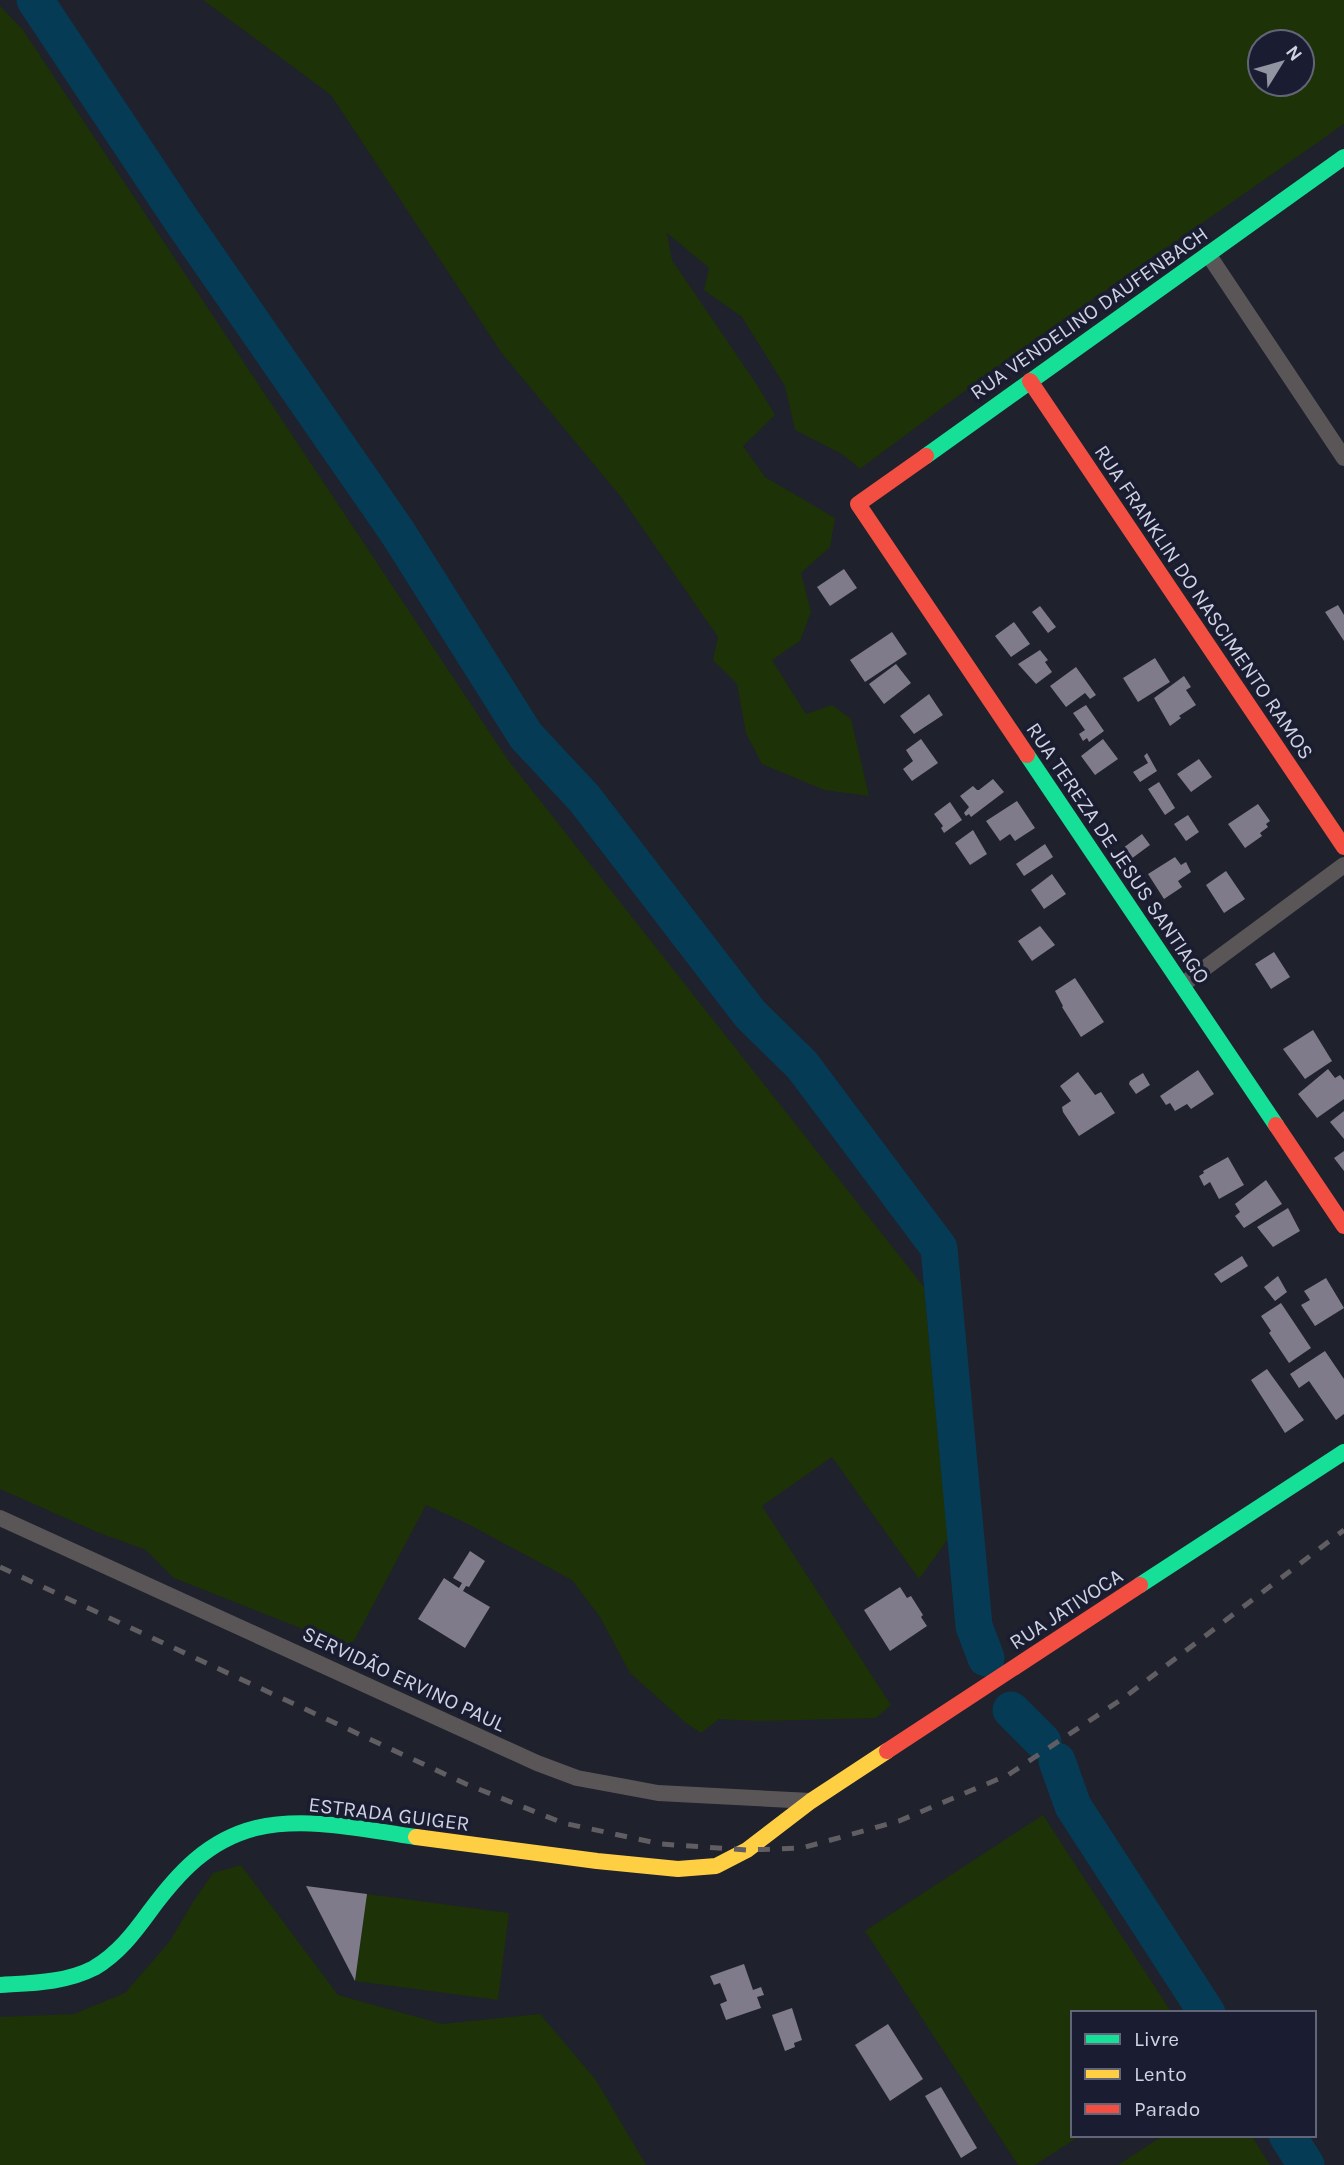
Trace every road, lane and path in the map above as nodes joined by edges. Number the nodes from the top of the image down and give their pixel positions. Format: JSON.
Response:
{"nodes":[{"id":1,"x":1344,"y":157,"type":"edge"},
{"id":2,"x":1208,"y":254,"type":"junction"},
{"id":3,"x":1030,"y":381,"type":"junction"},
{"id":4,"x":1344,"y":457,"type":"edge"},
{"id":5,"x":858,"y":504,"type":"joint"},
{"id":6,"x":1344,"y":847,"type":"edge"},
{"id":7,"x":1344,"y":865,"type":"edge"},
{"id":8,"x":1182,"y":985,"type":"junction"},
{"id":9,"x":1344,"y":1226,"type":"edge"},
{"id":10,"x":1344,"y":1452,"type":"edge"},
{"id":11,"x":0,"y":1518,"type":"edge"},
{"id":12,"x":811,"y":1801,"type":"junction"},
{"id":13,"x":0,"y":1985,"type":"edge"}],
"edges":[{"from":1,"to":2,"type":"street","name":"RUA VENDELINO DAUFENBACH"},
{"from":2,"to":3,"type":"street","name":"RUA VENDELINO DAUFENBACH"},
{"from":2,"to":4,"type":"street"},
{"from":3,"to":5,"type":"street","name":"RUA VENDELINO DAUFENBACH"},
{"from":3,"to":6,"type":"street","name":"RUA FRANKLIN DO NASCIMENTO RAMOS"},
{"from":5,"to":8,"type":"street","name":"RUA TEREZA DE JESUS SANTIAGO"},
{"from":7,"to":8,"type":"street"},
{"from":8,"to":9,"type":"street","name":"RUA TEREZA DE JESUS SANTIAGO"},
{"from":10,"to":12,"type":"street","name":"RUA JATIVOCA"},
{"from":11,"to":12,"type":"street","name":"SERVIDÃO ERVINO PAUL"},
{"from":12,"to":13,"type":"street","name":"ESTRADA GUIGER"}]}
